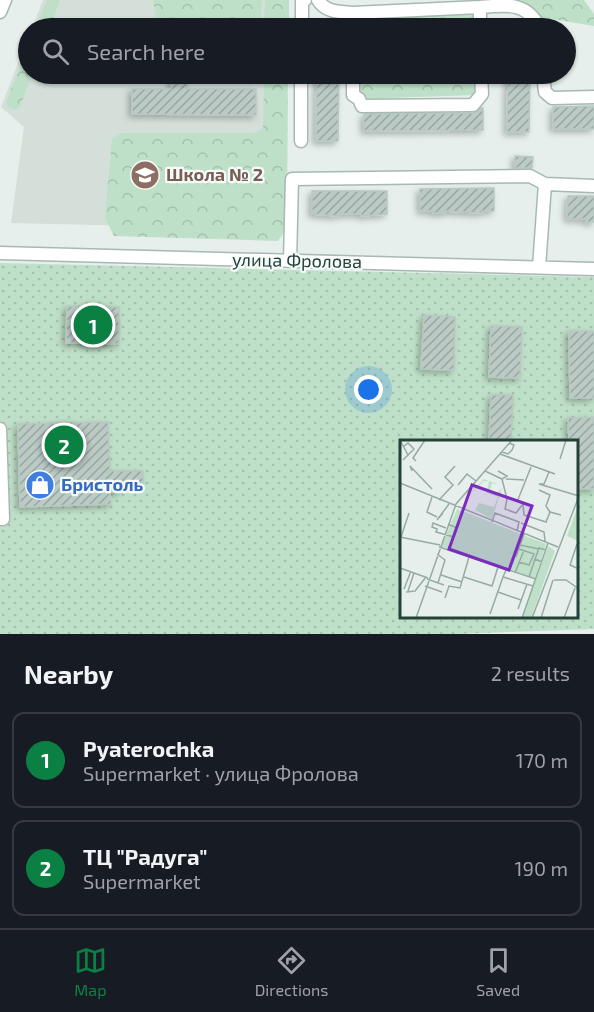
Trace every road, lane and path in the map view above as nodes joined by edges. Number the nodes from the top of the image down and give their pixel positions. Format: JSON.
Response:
{"nodes":[{"id":1,"x":4,"y":0,"type":"edge"},
{"id":2,"x":305,"y":0,"type":"edge"},
{"id":3,"x":318,"y":0,"type":"edge"},
{"id":4,"x":441,"y":4,"type":"edge"},
{"id":5,"x":404,"y":5,"type":"edge"},
{"id":6,"x":480,"y":7,"type":"junction"},
{"id":7,"x":0,"y":12,"type":"edge"},
{"id":8,"x":352,"y":14,"type":"junction"},
{"id":9,"x":302,"y":18,"type":"edge"},
{"id":10,"x":352,"y":18,"type":"edge"},
{"id":11,"x":480,"y":18,"type":"edge"},
{"id":12,"x":534,"y":18,"type":"edge"},
{"id":13,"x":302,"y":84,"type":"edge"},
{"id":14,"x":353,"y":84,"type":"edge"},
{"id":15,"x":482,"y":84,"type":"edge"},
{"id":16,"x":544,"y":84,"type":"edge"},
{"id":17,"x":594,"y":97,"type":"edge"},
{"id":18,"x":301,"y":141,"type":"dead end"},
{"id":19,"x":545,"y":184,"type":"junction"},
{"id":20,"x":594,"y":186,"type":"edge"},
{"id":21,"x":0,"y":253,"type":"edge"},
{"id":22,"x":290,"y":261,"type":"junction"},
{"id":23,"x":539,"y":267,"type":"junction"},
{"id":24,"x":594,"y":269,"type":"edge"},
{"id":25,"x":0,"y":429,"type":"edge"},
{"id":26,"x":0,"y":519,"type":"edge"}],
"edges":[{"from":1,"to":7,"type":"street"},
{"from":2,"to":9,"type":"street"},
{"from":3,"to":8,"type":"street"},
{"from":4,"to":5,"type":"street"},
{"from":4,"to":6,"type":"street"},
{"from":5,"to":8,"type":"street"},
{"from":6,"to":11,"type":"street"},
{"from":6,"to":12,"type":"street"},
{"from":8,"to":10,"type":"street"},
{"from":13,"to":18,"type":"street"},
{"from":14,"to":15,"type":"street"},
{"from":16,"to":17,"type":"street"},
{"from":19,"to":20,"type":"street"},
{"from":19,"to":22,"type":"street"},
{"from":19,"to":23,"type":"street"},
{"from":21,"to":22,"type":"street","name":"улица Фролова"},
{"from":22,"to":23,"type":"street","name":"улица Фролова"},
{"from":23,"to":24,"type":"street","name":"улица Фролова"},
{"from":25,"to":26,"type":"street"}]}
